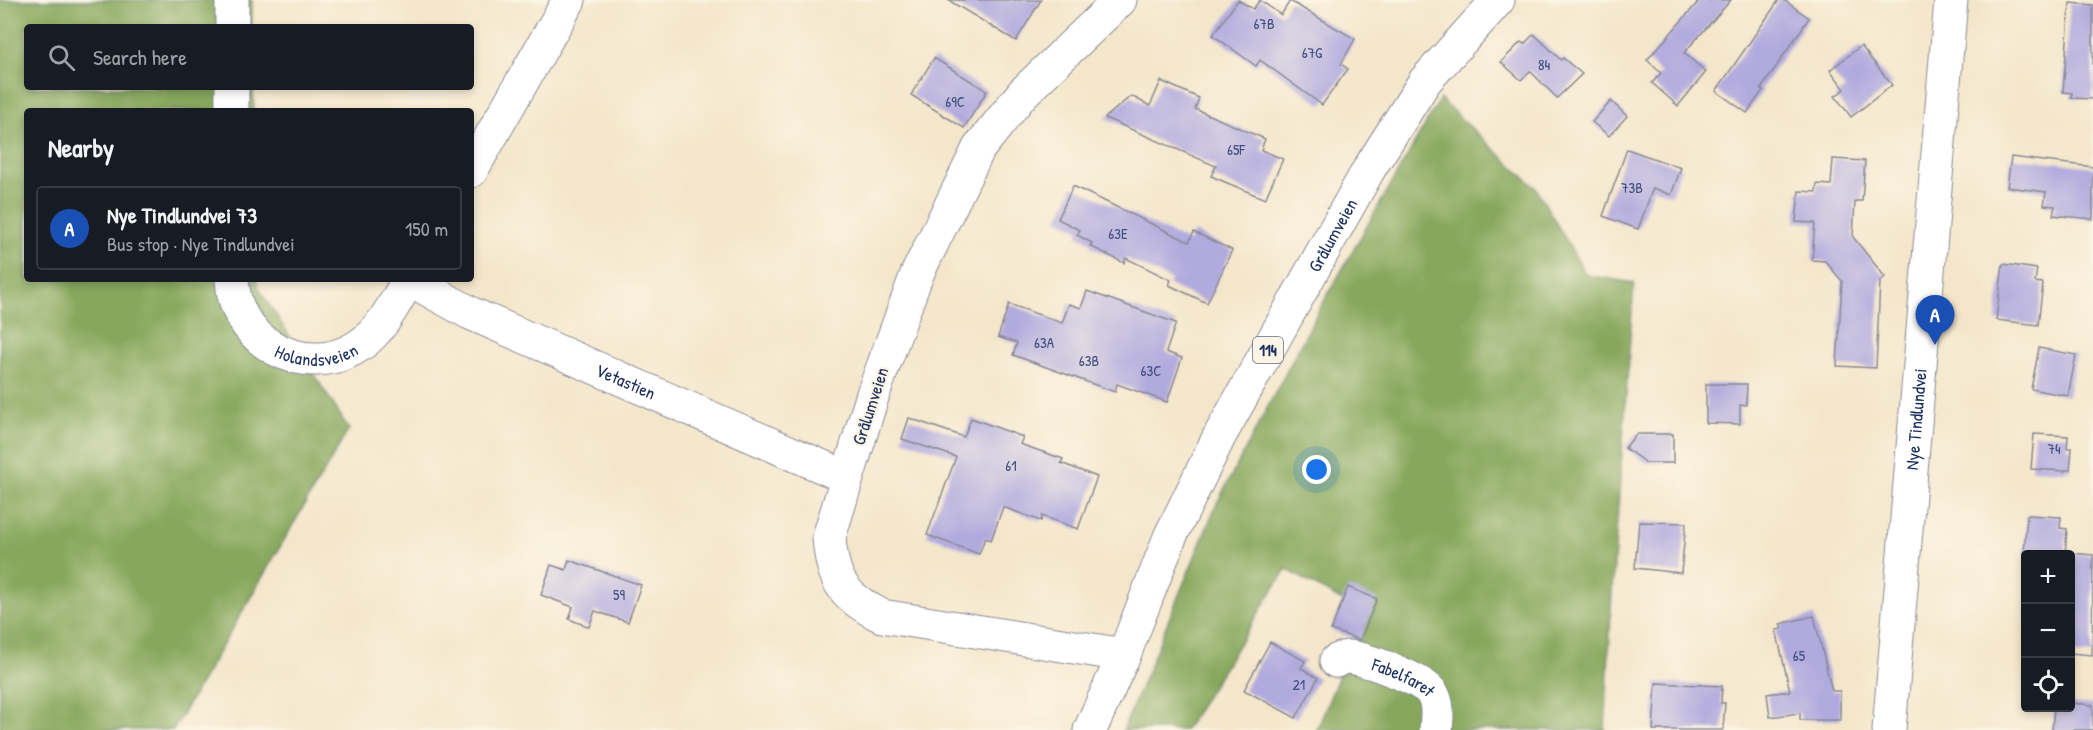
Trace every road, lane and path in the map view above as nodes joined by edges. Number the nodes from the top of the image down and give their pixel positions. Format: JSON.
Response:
{"nodes":[{"id":1,"x":232,"y":0,"type":"edge"},
{"id":2,"x":569,"y":0,"type":"edge"},
{"id":3,"x":1120,"y":0,"type":"edge"},
{"id":4,"x":1498,"y":0,"type":"edge"},
{"id":5,"x":1951,"y":0,"type":"edge"},
{"id":6,"x":232,"y":24,"type":"edge"},
{"id":7,"x":232,"y":90,"type":"edge"},
{"id":8,"x":232,"y":108,"type":"edge"},
{"id":9,"x":474,"y":166,"type":"edge"},
{"id":10,"x":232,"y":282,"type":"edge"},
{"id":11,"x":407,"y":282,"type":"edge"},
{"id":12,"x":414,"y":282,"type":"edge"},
{"id":13,"x":846,"y":477,"type":"junction"},
{"id":14,"x":1124,"y":655,"type":"junction"},
{"id":15,"x":1336,"y":661,"type":"dead end"},
{"id":16,"x":1090,"y":730,"type":"edge"},
{"id":17,"x":1436,"y":730,"type":"edge"},
{"id":18,"x":1889,"y":730,"type":"edge"}],
"edges":[{"from":1,"to":6,"type":"street"},
{"from":2,"to":9,"type":"street"},
{"from":3,"to":13,"type":"street","name":"Grålumveien"},
{"from":4,"to":14,"type":"street","name":"Grålumveien","number":"114"},
{"from":5,"to":18,"type":"street","name":"Nye Tindlundvei"},
{"from":7,"to":8,"type":"street"},
{"from":10,"to":11,"type":"street","name":"Holandsveien"},
{"from":12,"to":13,"type":"street","name":"Vetastien"},
{"from":13,"to":14,"type":"street","name":"Grålumveien"},
{"from":14,"to":16,"type":"street","name":"Grålumveien","number":"114"},
{"from":15,"to":17,"type":"street","name":"Fabelfaret"}]}
